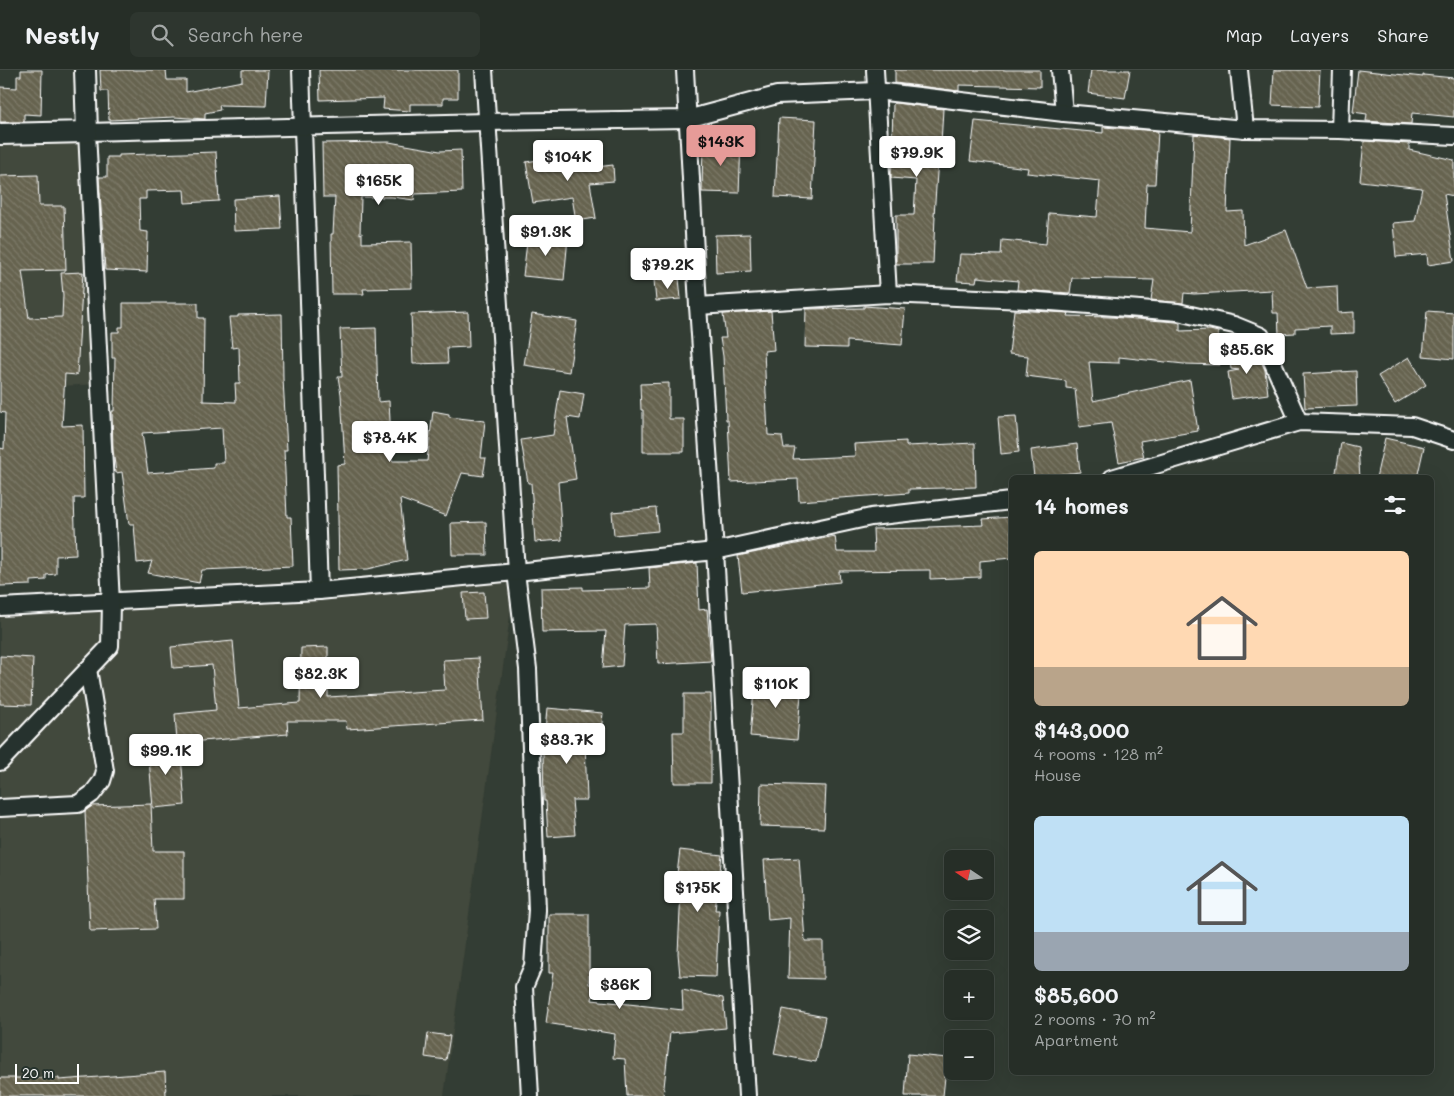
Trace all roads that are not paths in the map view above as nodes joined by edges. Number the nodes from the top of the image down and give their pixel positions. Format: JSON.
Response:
{"nodes":[{"id":1,"x":85,"y":70,"type":"edge"},
{"id":2,"x":301,"y":70,"type":"edge"},
{"id":3,"x":484,"y":70,"type":"edge"},
{"id":4,"x":685,"y":70,"type":"edge"},
{"id":5,"x":875,"y":70,"type":"edge"},
{"id":6,"x":1060,"y":70,"type":"edge"},
{"id":7,"x":1239,"y":70,"type":"edge"},
{"id":8,"x":1342,"y":70,"type":"edge"},
{"id":9,"x":876,"y":91,"type":"junction"},
{"id":10,"x":1064,"y":113,"type":"junction"},
{"id":11,"x":687,"y":119,"type":"junction"},
{"id":12,"x":486,"y":122,"type":"junction"},
{"id":13,"x":303,"y":126,"type":"junction"},
{"id":14,"x":1246,"y":129,"type":"junction"},
{"id":15,"x":1340,"y":130,"type":"junction"},
{"id":16,"x":87,"y":132,"type":"junction"},
{"id":17,"x":0,"y":134,"type":"edge"},
{"id":18,"x":1454,"y":136,"type":"edge"},
{"id":19,"x":888,"y":294,"type":"junction"},
{"id":20,"x":698,"y":306,"type":"junction"},
{"id":21,"x":1299,"y":422,"type":"junction"},
{"id":22,"x":1454,"y":440,"type":"edge"},
{"id":23,"x":1122,"y":475,"type":"edge"},
{"id":24,"x":1009,"y":501,"type":"edge"},
{"id":25,"x":715,"y":551,"type":"junction"},
{"id":26,"x":516,"y":572,"type":"junction"},
{"id":27,"x":319,"y":591,"type":"junction"},
{"id":28,"x":111,"y":603,"type":"junction"},
{"id":29,"x":0,"y":607,"type":"edge"},
{"id":30,"x":88,"y":669,"type":"junction"},
{"id":31,"x":0,"y":762,"type":"edge"},
{"id":32,"x":0,"y":808,"type":"edge"},
{"id":33,"x":530,"y":1096,"type":"edge"},
{"id":34,"x":747,"y":1096,"type":"edge"}],
"edges":[{"from":1,"to":16,"type":"street"},
{"from":2,"to":13,"type":"street"},
{"from":3,"to":12,"type":"street"},
{"from":4,"to":11,"type":"street"},
{"from":5,"to":9,"type":"street"},
{"from":6,"to":10,"type":"street"},
{"from":7,"to":14,"type":"street"},
{"from":8,"to":15,"type":"street"},
{"from":9,"to":10,"type":"street"},
{"from":9,"to":11,"type":"street"},
{"from":9,"to":19,"type":"street"},
{"from":10,"to":14,"type":"street"},
{"from":11,"to":12,"type":"street"},
{"from":11,"to":20,"type":"street"},
{"from":12,"to":13,"type":"street"},
{"from":12,"to":26,"type":"street"},
{"from":13,"to":16,"type":"street"},
{"from":13,"to":27,"type":"street"},
{"from":14,"to":15,"type":"street"},
{"from":15,"to":18,"type":"street"},
{"from":16,"to":17,"type":"street"},
{"from":16,"to":28,"type":"street"},
{"from":19,"to":20,"type":"street"},
{"from":19,"to":21,"type":"street"},
{"from":20,"to":25,"type":"street"},
{"from":21,"to":22,"type":"street"},
{"from":21,"to":23,"type":"street"},
{"from":24,"to":25,"type":"street"},
{"from":25,"to":26,"type":"street"},
{"from":25,"to":34,"type":"street"},
{"from":26,"to":27,"type":"street"},
{"from":26,"to":33,"type":"street"},
{"from":27,"to":28,"type":"street"},
{"from":28,"to":29,"type":"street"},
{"from":28,"to":30,"type":"street"},
{"from":30,"to":31,"type":"street"},
{"from":30,"to":32,"type":"street"}]}
